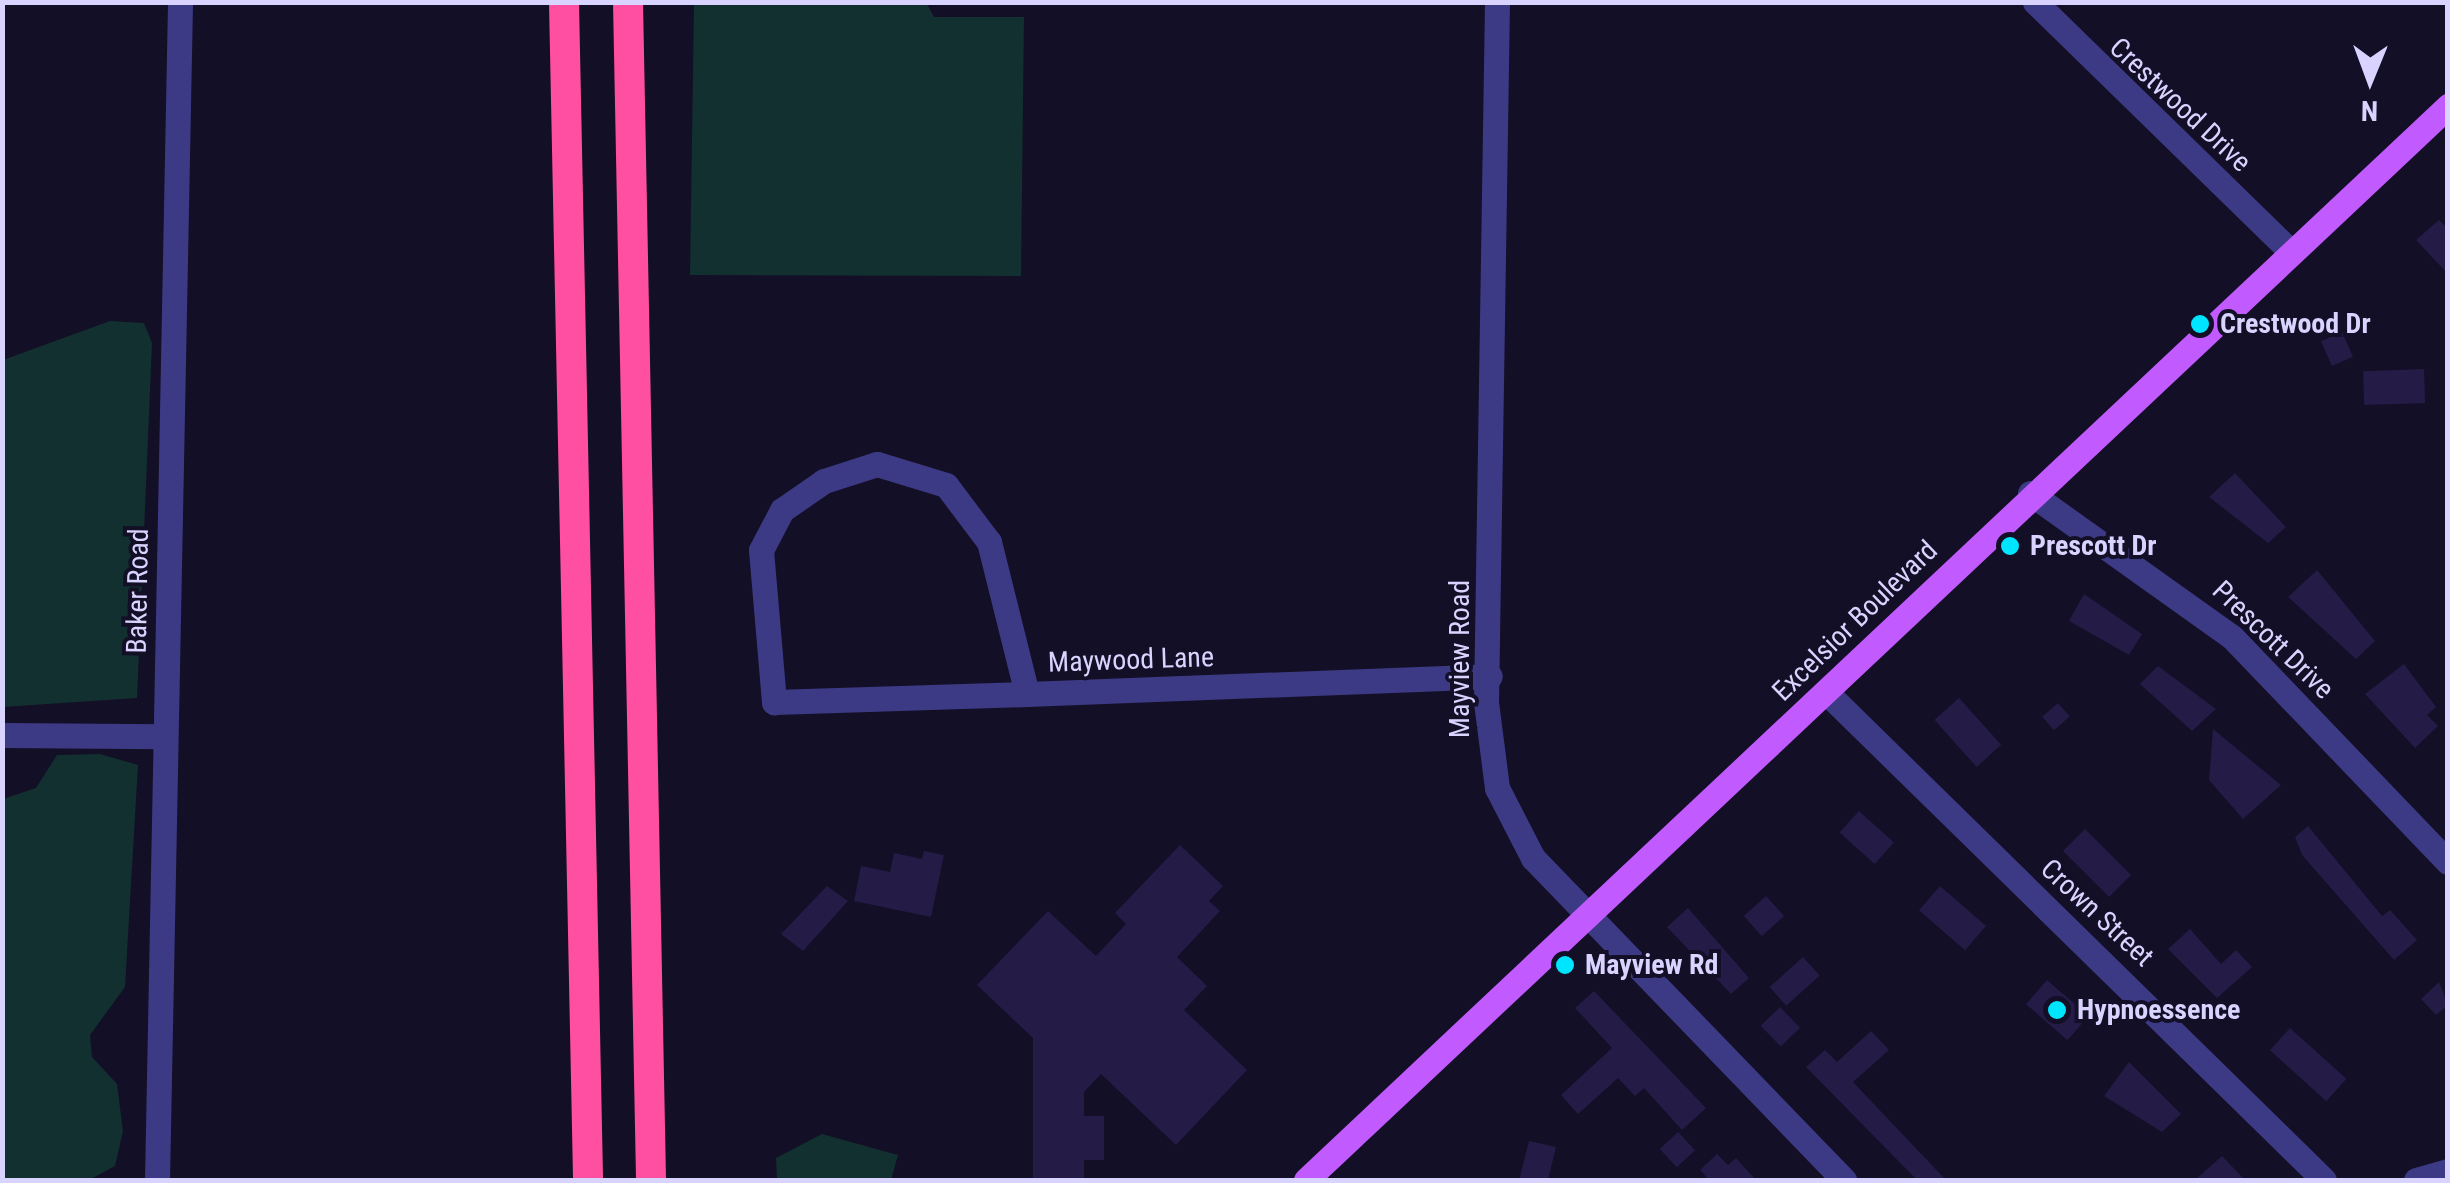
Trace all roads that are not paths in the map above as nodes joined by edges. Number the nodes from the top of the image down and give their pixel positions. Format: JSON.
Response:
{"nodes":[{"id":1,"x":180,"y":2,"type":"edge"},
{"id":2,"x":564,"y":2,"type":"edge"},
{"id":3,"x":628,"y":2,"type":"edge"},
{"id":4,"x":1497,"y":2,"type":"edge"},
{"id":5,"x":2035,"y":2,"type":"edge"},
{"id":6,"x":2448,"y":106,"type":"edge"},
{"id":7,"x":2288,"y":248,"type":"junction"},
{"id":8,"x":2030,"y":493,"type":"junction"},
{"id":9,"x":1490,"y":676,"type":"junction"},
{"id":10,"x":1826,"y":692,"type":"junction"},
{"id":11,"x":1028,"y":694,"type":"junction"},
{"id":12,"x":2,"y":734,"type":"edge"},
{"id":13,"x":164,"y":736,"type":"junction"},
{"id":14,"x":2448,"y":862,"type":"edge"},
{"id":15,"x":1588,"y":916,"type":"junction"},
{"id":16,"x":2448,"y":1171,"type":"edge"},
{"id":17,"x":157,"y":1180,"type":"edge"},
{"id":18,"x":588,"y":1180,"type":"edge"},
{"id":19,"x":651,"y":1180,"type":"edge"},
{"id":20,"x":1306,"y":1180,"type":"edge"},
{"id":21,"x":1844,"y":1180,"type":"edge"},
{"id":22,"x":2324,"y":1180,"type":"edge"},
{"id":23,"x":2416,"y":1180,"type":"edge"}],
"edges":[{"from":1,"to":13,"type":"street","name":"Baker Road"},
{"from":2,"to":18,"type":"highway"},
{"from":3,"to":19,"type":"highway"},
{"from":4,"to":9,"type":"street","name":"Mayview Road"},
{"from":5,"to":7,"type":"street","name":"Crestwood Drive"},
{"from":6,"to":7,"type":"main road","name":"Excelsior Boulevard"},
{"from":7,"to":8,"type":"main road","name":"Excelsior Boulevard"},
{"from":8,"to":10,"type":"main road","name":"Excelsior Boulevard"},
{"from":8,"to":14,"type":"street","name":"Prescott Drive"},
{"from":9,"to":11,"type":"street","name":"Maywood Lane"},
{"from":9,"to":15,"type":"street","name":"Mayview Road"},
{"from":10,"to":15,"type":"main road","name":"Excelsior Boulevard"},
{"from":10,"to":22,"type":"street","name":"Crown Street"},
{"from":11,"to":11,"type":"street","name":"Maywood Lane"},
{"from":12,"to":13,"type":"street"},
{"from":13,"to":17,"type":"street","name":"Baker Road"},
{"from":15,"to":20,"type":"main road","name":"Excelsior Boulevard"},
{"from":15,"to":21,"type":"street","name":"Mayview Road"},
{"from":16,"to":23,"type":"street"}]}
